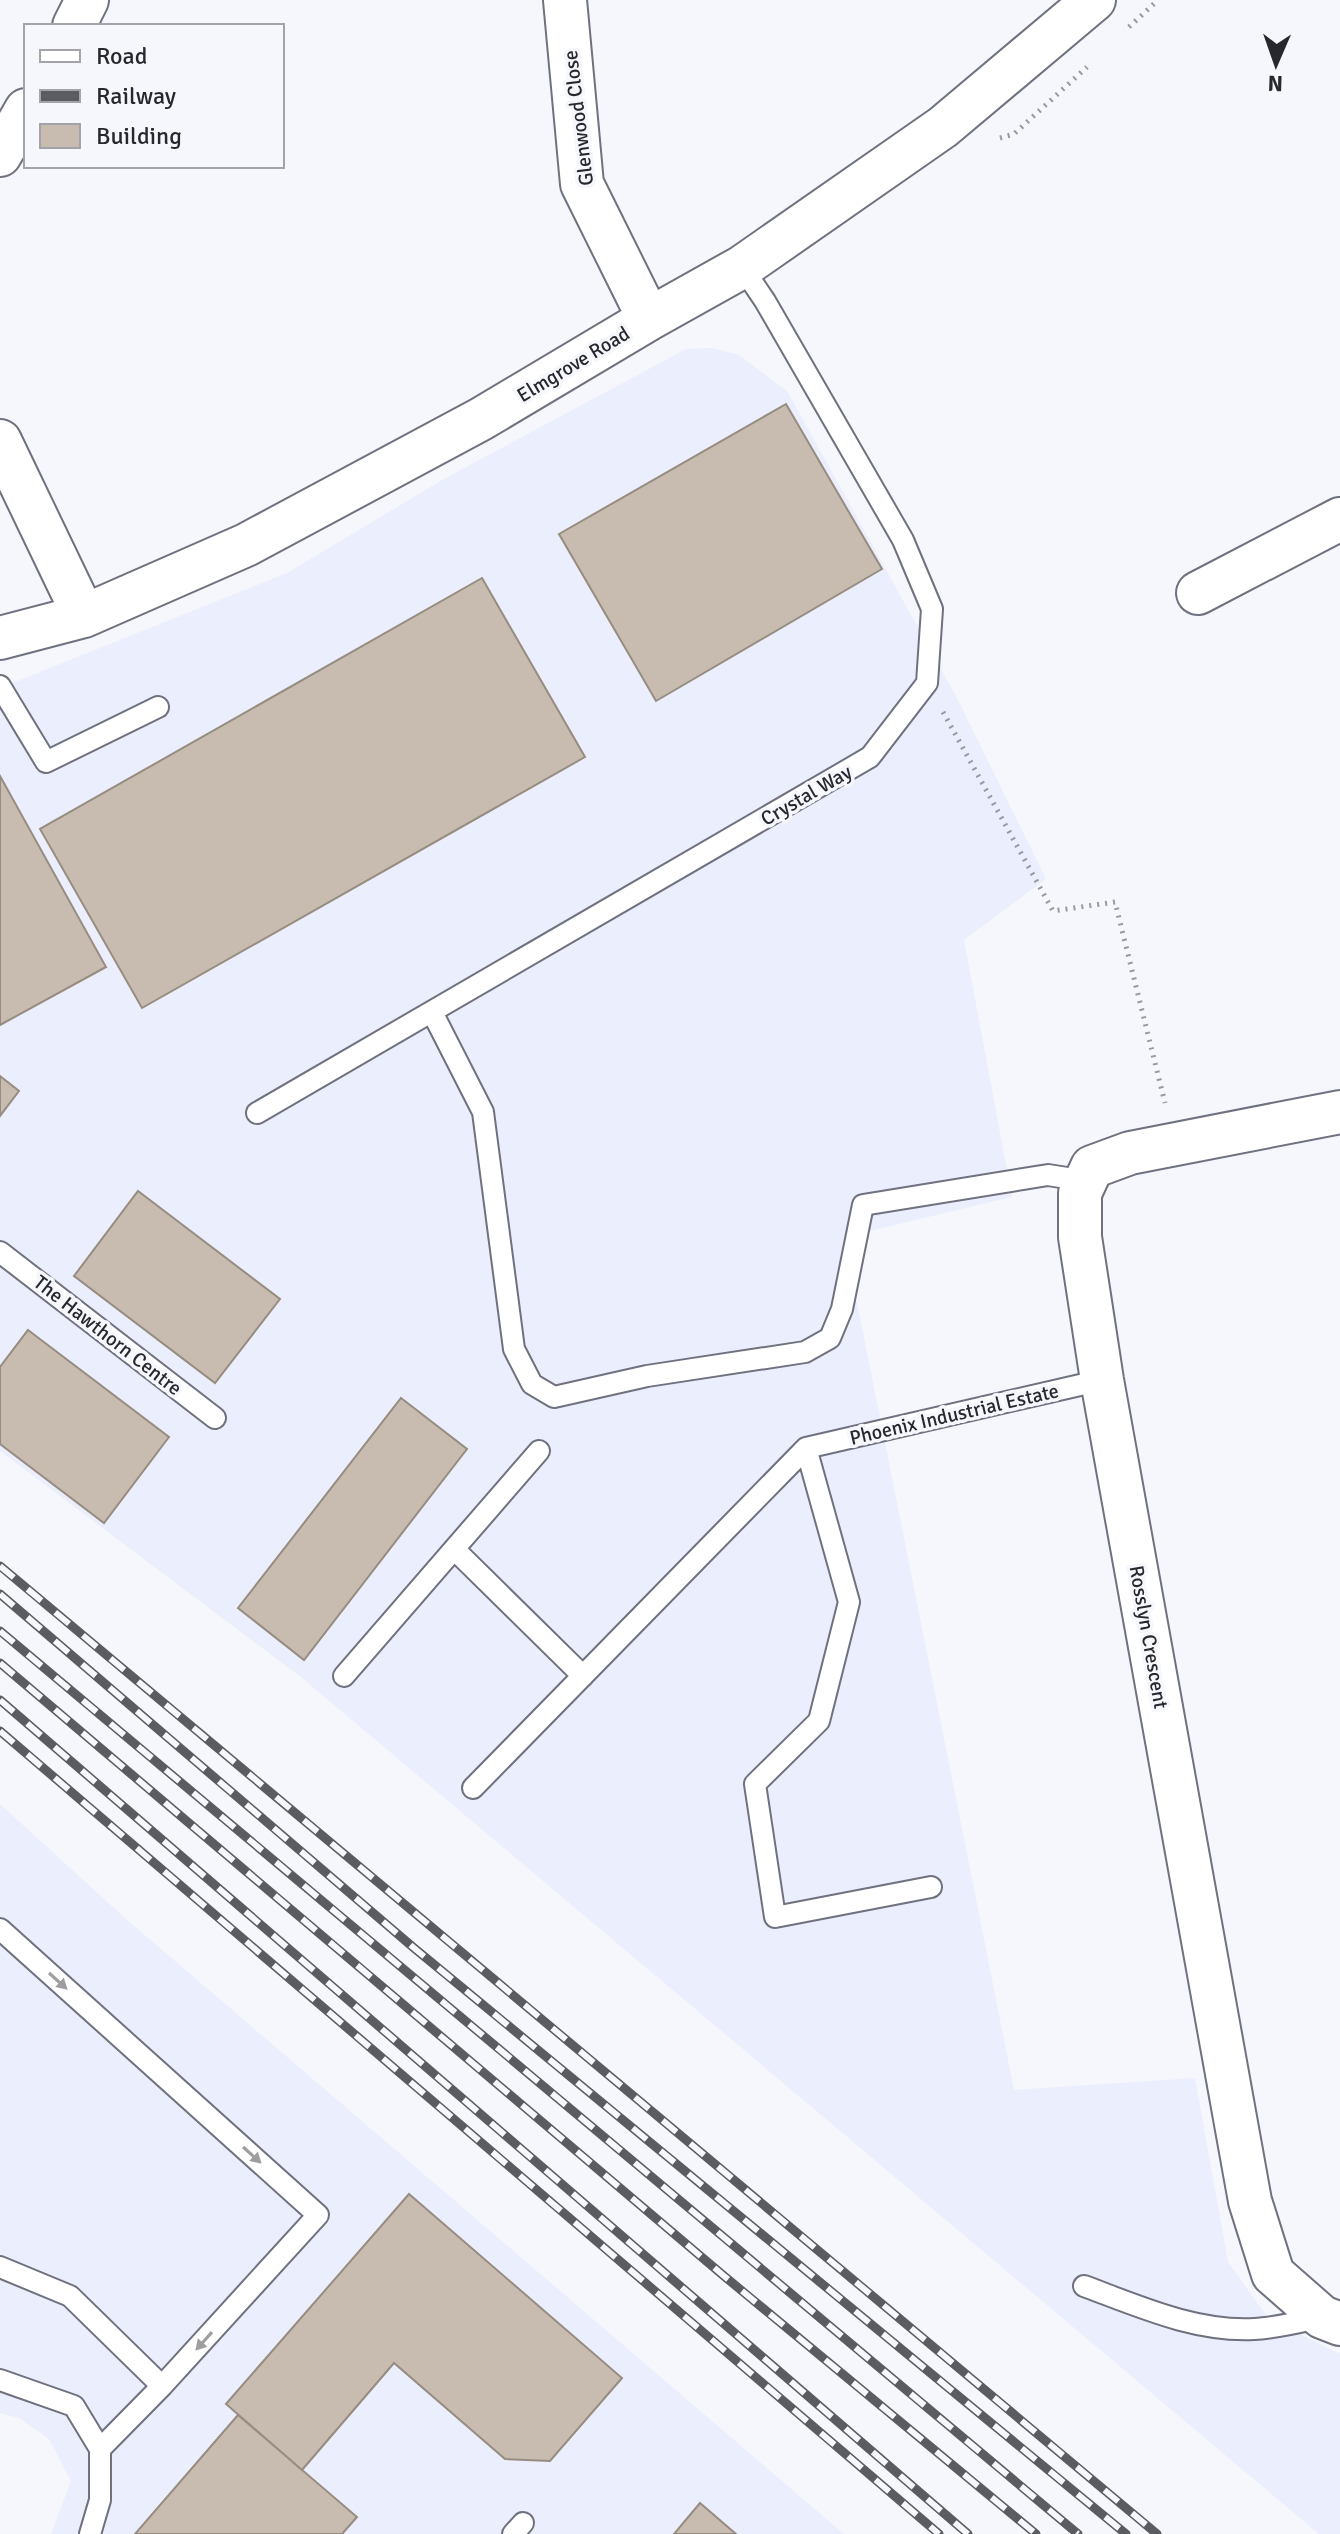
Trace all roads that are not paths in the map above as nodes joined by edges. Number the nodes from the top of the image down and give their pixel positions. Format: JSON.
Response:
{"nodes":[{"id":1,"x":87,"y":0,"type":"edge"},
{"id":2,"x":565,"y":0,"type":"edge"},
{"id":3,"x":1094,"y":0,"type":"edge"},
{"id":4,"x":75,"y":24,"type":"edge"},
{"id":5,"x":24,"y":113,"type":"edge"},
{"id":6,"x":0,"y":155,"type":"edge"},
{"id":7,"x":742,"y":267,"type":"junction"},
{"id":8,"x":649,"y":319,"type":"junction"},
{"id":9,"x":0,"y":441,"type":"edge"},
{"id":10,"x":1340,"y":519,"type":"edge"},
{"id":11,"x":1198,"y":593,"type":"dead end"},
{"id":12,"x":84,"y":616,"type":"junction"},
{"id":13,"x":0,"y":638,"type":"edge"},
{"id":14,"x":0,"y":686,"type":"edge"},
{"id":15,"x":158,"y":707,"type":"dead end"},
{"id":16,"x":432,"y":1012,"type":"junction"},
{"id":17,"x":1340,"y":1112,"type":"edge"},
{"id":18,"x":257,"y":1113,"type":"dead end"},
{"id":19,"x":1086,"y":1181,"type":"junction"},
{"id":20,"x":0,"y":1252,"type":"edge"},
{"id":21,"x":1102,"y":1380,"type":"junction"},
{"id":22,"x":215,"y":1418,"type":"dead end"},
{"id":23,"x":806,"y":1448,"type":"junction"},
{"id":24,"x":539,"y":1451,"type":"dead end"},
{"id":25,"x":454,"y":1549,"type":"junction"},
{"id":26,"x":344,"y":1676,"type":"dead end"},
{"id":27,"x":583,"y":1676,"type":"junction"},
{"id":28,"x":473,"y":1788,"type":"dead end"},
{"id":29,"x":931,"y":1887,"type":"dead end"},
{"id":30,"x":0,"y":1929,"type":"edge"},
{"id":31,"x":0,"y":2267,"type":"edge"},
{"id":32,"x":1084,"y":2286,"type":"dead end"},
{"id":33,"x":1331,"y":2320,"type":"edge"},
{"id":34,"x":0,"y":2380,"type":"edge"},
{"id":35,"x":162,"y":2386,"type":"junction"},
{"id":36,"x":100,"y":2449,"type":"junction"},
{"id":37,"x":90,"y":2534,"type":"edge"}],
"edges":[{"from":1,"to":4,"type":"street"},
{"from":2,"to":8,"type":"street","name":"Glenwood Close"},
{"from":3,"to":7,"type":"street","name":"Elmgrove Road"},
{"from":5,"to":6,"type":"street"},
{"from":7,"to":8,"type":"street","name":"Elmgrove Road"},
{"from":7,"to":16,"type":"lane","name":"Crystal Way"},
{"from":8,"to":12,"type":"street","name":"Elmgrove Road"},
{"from":9,"to":12,"type":"street"},
{"from":10,"to":11,"type":"street"},
{"from":12,"to":13,"type":"street","name":"Elmgrove Road"},
{"from":14,"to":15,"type":"lane"},
{"from":16,"to":18,"type":"lane","name":"Crystal Way"},
{"from":16,"to":19,"type":"lane"},
{"from":17,"to":19,"type":"street"},
{"from":19,"to":21,"type":"street","name":"Rosslyn Crescent"},
{"from":20,"to":22,"type":"lane","name":"The Hawthorn Centre"},
{"from":21,"to":23,"type":"lane","name":"Phoenix Industrial Estate"},
{"from":21,"to":33,"type":"street","name":"Rosslyn Crescent"},
{"from":23,"to":27,"type":"lane"},
{"from":23,"to":29,"type":"lane"},
{"from":24,"to":25,"type":"lane"},
{"from":25,"to":26,"type":"lane"},
{"from":25,"to":27,"type":"lane"},
{"from":27,"to":28,"type":"lane"},
{"from":30,"to":35,"type":"lane","one_way":true},
{"from":31,"to":35,"type":"lane"},
{"from":32,"to":33,"type":"lane"},
{"from":34,"to":36,"type":"lane"},
{"from":35,"to":36,"type":"lane"},
{"from":36,"to":37,"type":"lane"}]}
